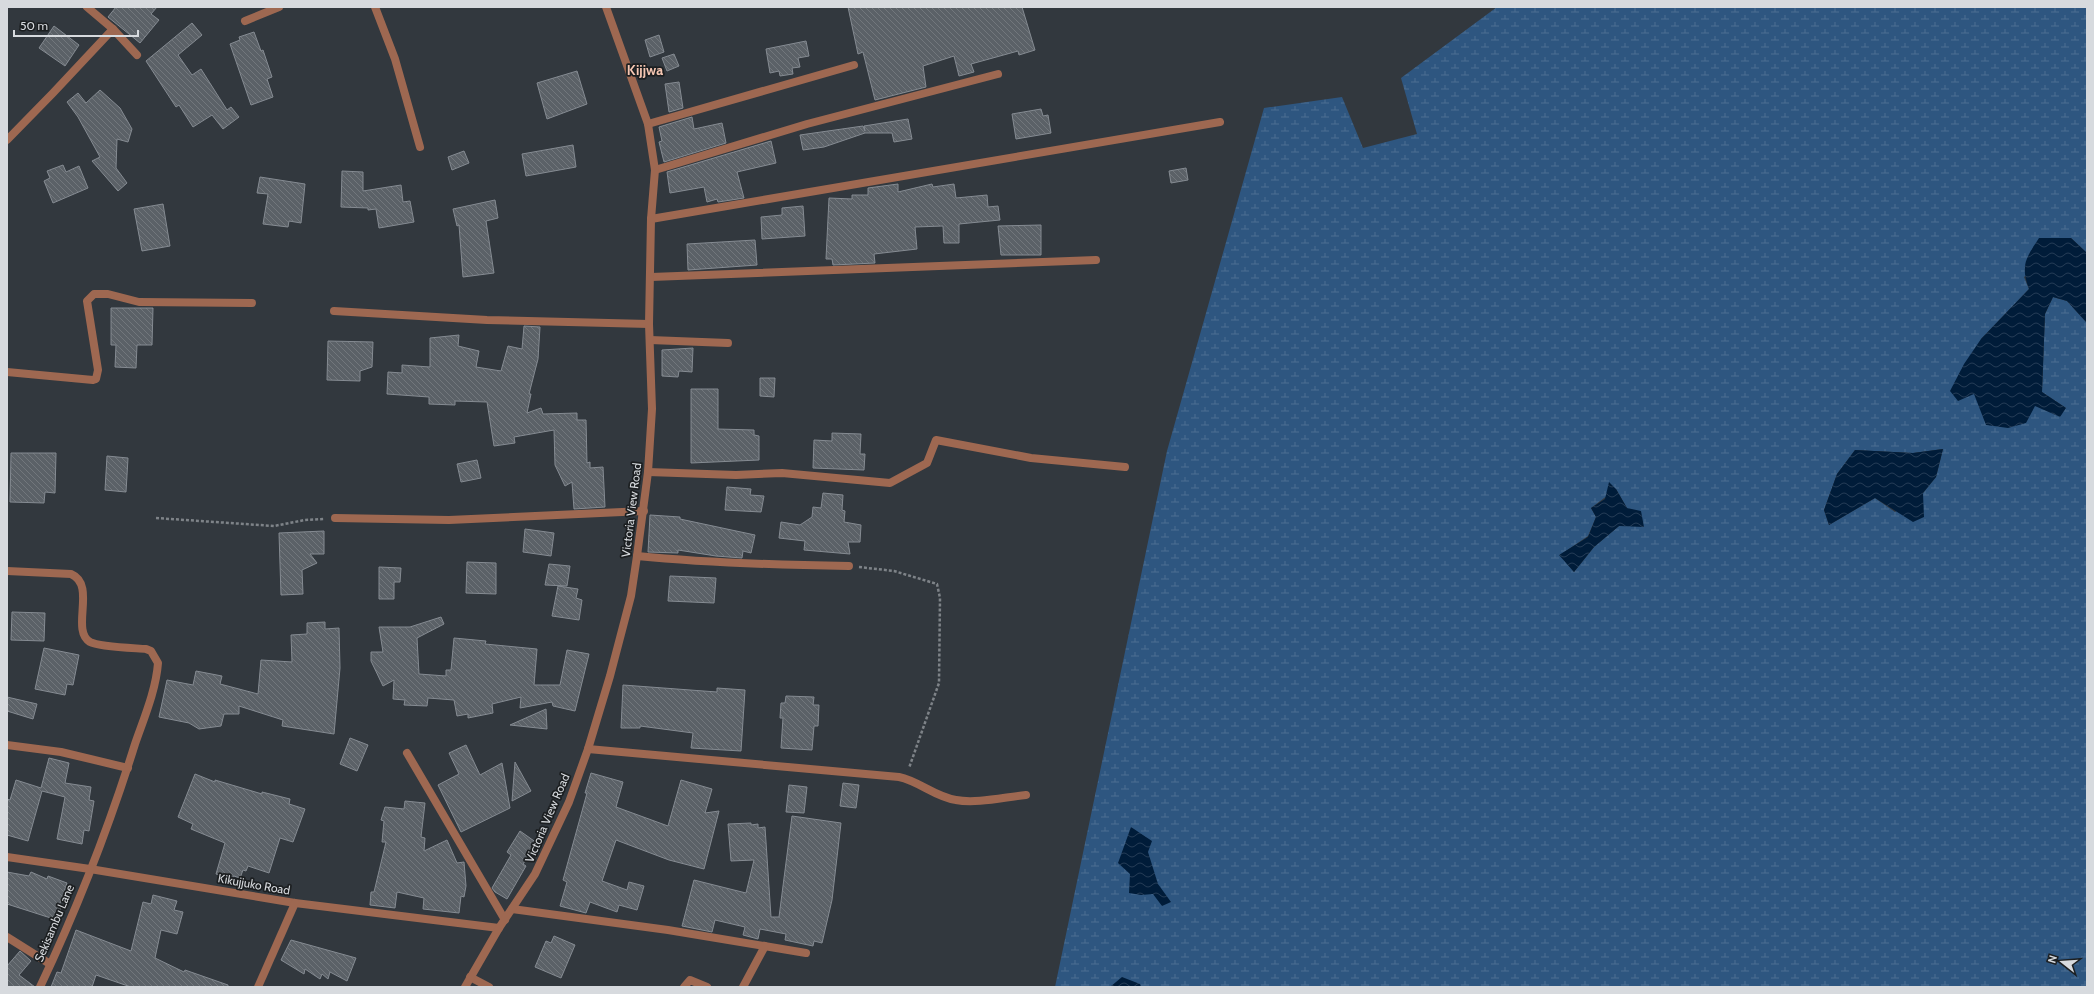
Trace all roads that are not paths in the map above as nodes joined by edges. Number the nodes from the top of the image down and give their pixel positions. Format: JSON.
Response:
{"nodes":[{"id":1,"x":87,"y":7,"type":"edge"},
{"id":2,"x":279,"y":7,"type":"edge"},
{"id":3,"x":375,"y":7,"type":"edge"},
{"id":4,"x":606,"y":7,"type":"edge"},
{"id":5,"x":245,"y":21,"type":"dead end"},
{"id":6,"x":113,"y":29,"type":"junction"},
{"id":7,"x":138,"y":55,"type":"dead end"},
{"id":8,"x":854,"y":65,"type":"dead end"},
{"id":9,"x":998,"y":74,"type":"dead end"},
{"id":10,"x":1220,"y":122,"type":"dead end"},
{"id":11,"x":648,"y":124,"type":"junction"},
{"id":12,"x":7,"y":140,"type":"edge"},
{"id":13,"x":420,"y":147,"type":"dead end"},
{"id":14,"x":655,"y":170,"type":"junction"},
{"id":15,"x":651,"y":219,"type":"junction"},
{"id":16,"x":1096,"y":260,"type":"dead end"},
{"id":17,"x":651,"y":277,"type":"junction"},
{"id":18,"x":252,"y":303,"type":"dead end"},
{"id":19,"x":334,"y":311,"type":"dead end"},
{"id":20,"x":649,"y":324,"type":"junction"},
{"id":21,"x":650,"y":340,"type":"junction"},
{"id":22,"x":728,"y":343,"type":"dead end"},
{"id":23,"x":7,"y":372,"type":"edge"},
{"id":24,"x":1125,"y":467,"type":"dead end"},
{"id":25,"x":648,"y":472,"type":"junction"},
{"id":26,"x":644,"y":511,"type":"junction"},
{"id":27,"x":335,"y":518,"type":"road end"},
{"id":28,"x":637,"y":556,"type":"junction"},
{"id":29,"x":849,"y":566,"type":"road end"},
{"id":30,"x":7,"y":570,"type":"edge"},
{"id":31,"x":7,"y":745,"type":"edge"},
{"id":32,"x":588,"y":749,"type":"junction"},
{"id":33,"x":407,"y":753,"type":"dead end"},
{"id":34,"x":128,"y":768,"type":"junction"},
{"id":35,"x":1026,"y":794,"type":"dead end"},
{"id":36,"x":7,"y":857,"type":"edge"},
{"id":37,"x":90,"y":869,"type":"junction"},
{"id":38,"x":295,"y":903,"type":"junction"},
{"id":39,"x":512,"y":909,"type":"junction"},
{"id":40,"x":504,"y":920,"type":"junction"},
{"id":41,"x":499,"y":928,"type":"junction"},
{"id":42,"x":7,"y":937,"type":"edge"},
{"id":43,"x":765,"y":946,"type":"junction"},
{"id":44,"x":806,"y":953,"type":"dead end"},
{"id":45,"x":50,"y":964,"type":"junction"},
{"id":46,"x":470,"y":978,"type":"junction"},
{"id":47,"x":40,"y":987,"type":"edge"},
{"id":48,"x":258,"y":987,"type":"edge"},
{"id":49,"x":465,"y":987,"type":"edge"},
{"id":50,"x":489,"y":987,"type":"edge"},
{"id":51,"x":684,"y":987,"type":"edge"},
{"id":52,"x":707,"y":987,"type":"edge"},
{"id":53,"x":743,"y":987,"type":"edge"}],
"edges":[{"from":1,"to":6,"type":"street"},
{"from":2,"to":5,"type":"street"},
{"from":3,"to":13,"type":"street"},
{"from":4,"to":11,"type":"street","name":"Victoria View Road"},
{"from":6,"to":7,"type":"street"},
{"from":6,"to":12,"type":"street"},
{"from":8,"to":11,"type":"street"},
{"from":9,"to":14,"type":"street"},
{"from":10,"to":15,"type":"street"},
{"from":11,"to":14,"type":"street","name":"Victoria View Road"},
{"from":14,"to":15,"type":"street","name":"Victoria View Road"},
{"from":15,"to":17,"type":"street","name":"Victoria View Road"},
{"from":16,"to":17,"type":"street"},
{"from":17,"to":20,"type":"street","name":"Victoria View Road"},
{"from":18,"to":23,"type":"street"},
{"from":19,"to":20,"type":"street"},
{"from":20,"to":21,"type":"street","name":"Victoria View Road"},
{"from":21,"to":22,"type":"street"},
{"from":21,"to":25,"type":"street","name":"Victoria View Road"},
{"from":24,"to":25,"type":"street"},
{"from":25,"to":26,"type":"street","name":"Victoria View Road"},
{"from":26,"to":27,"type":"street"},
{"from":26,"to":28,"type":"street","name":"Victoria View Road"},
{"from":28,"to":29,"type":"street"},
{"from":28,"to":32,"type":"street","name":"Victoria View Road"},
{"from":30,"to":34,"type":"street","name":"Sekisambu Lane"},
{"from":31,"to":34,"type":"street"},
{"from":32,"to":35,"type":"street"},
{"from":32,"to":39,"type":"street","name":"Victoria View Road"},
{"from":33,"to":40,"type":"street"},
{"from":34,"to":37,"type":"street","name":"Sekisambu Lane"},
{"from":36,"to":37,"type":"street","name":"Kikujjuko Road"},
{"from":37,"to":38,"type":"street","name":"Kikujjuko Road"},
{"from":37,"to":45,"type":"street","name":"Sekisambu Lane"},
{"from":38,"to":41,"type":"street","name":"Kikujjuko Road"},
{"from":38,"to":48,"type":"street"},
{"from":39,"to":40,"type":"street","name":"Victoria View Road"},
{"from":39,"to":43,"type":"street"},
{"from":40,"to":41,"type":"street","name":"Victoria View Road"},
{"from":41,"to":46,"type":"street","name":"Victoria View Road"},
{"from":42,"to":45,"type":"street"},
{"from":43,"to":44,"type":"street"},
{"from":43,"to":53,"type":"street"},
{"from":45,"to":47,"type":"street","name":"Sekisambu Lane"},
{"from":46,"to":49,"type":"street","name":"Victoria View Road"},
{"from":46,"to":50,"type":"street"},
{"from":51,"to":52,"type":"street"}]}
